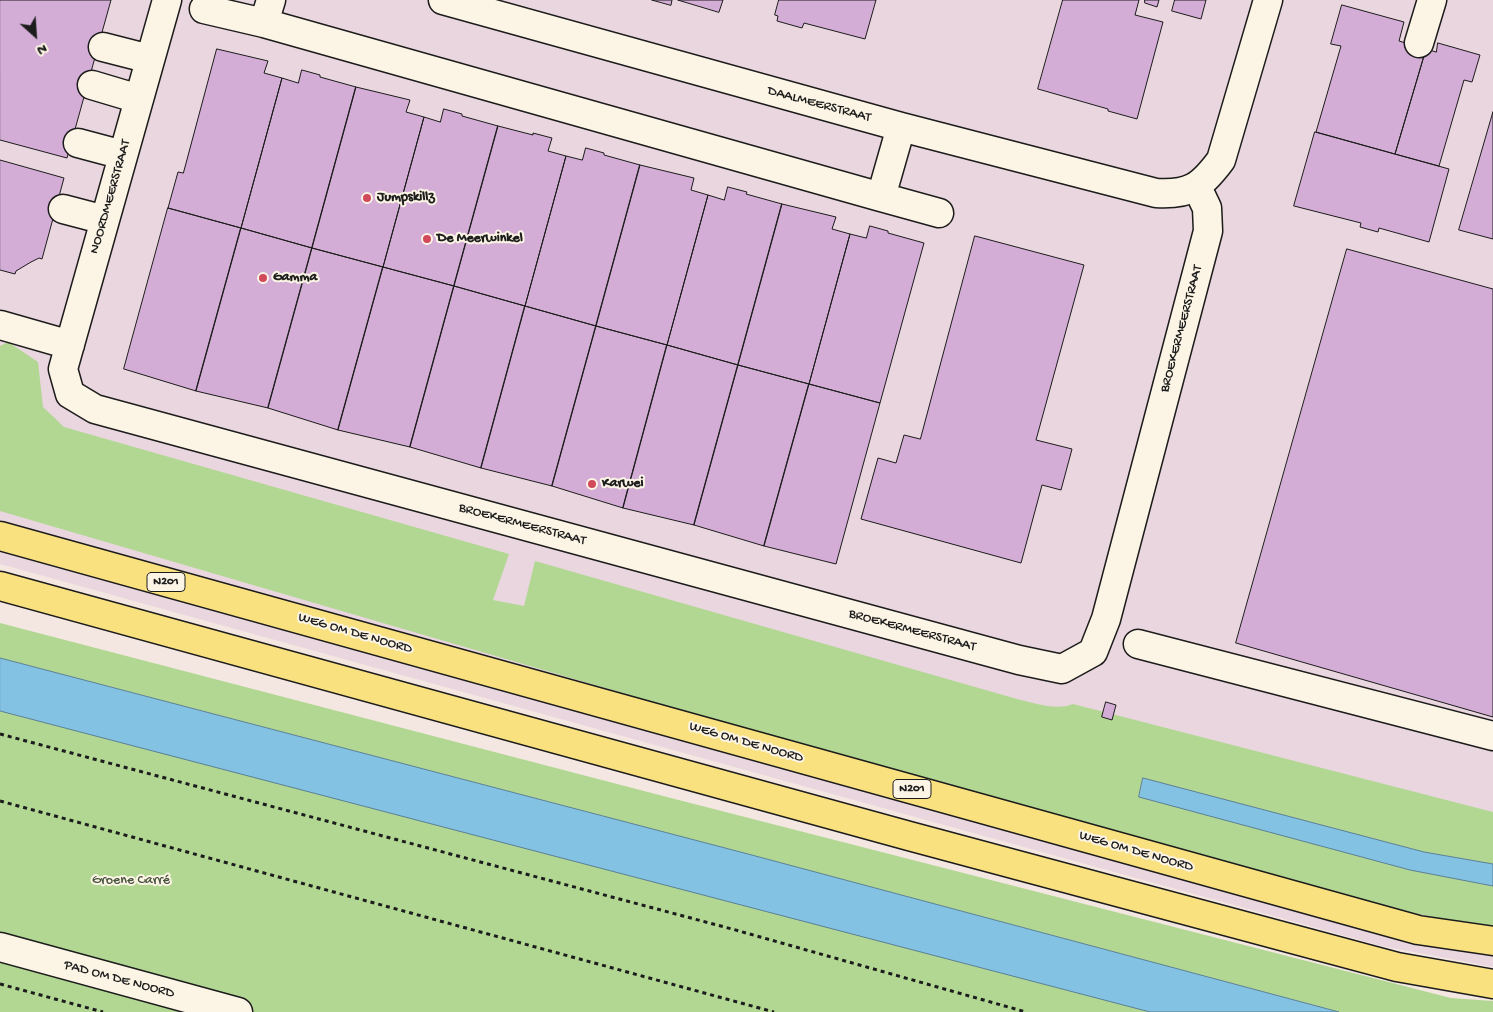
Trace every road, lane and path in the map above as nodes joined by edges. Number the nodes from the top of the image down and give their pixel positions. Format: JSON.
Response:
{"nodes":[{"id":1,"x":167,"y":0,"type":"edge"},
{"id":2,"x":443,"y":0,"type":"edge"},
{"id":3,"x":1268,"y":0,"type":"edge"},
{"id":4,"x":1432,"y":0,"type":"edge"},
{"id":5,"x":204,"y":9,"type":"dead end"},
{"id":6,"x":268,"y":12,"type":"edge"},
{"id":7,"x":1419,"y":43,"type":"dead end"},
{"id":8,"x":103,"y":47,"type":"dead end"},
{"id":9,"x":150,"y":59,"type":"junction"},
{"id":10,"x":92,"y":85,"type":"dead end"},
{"id":11,"x":139,"y":99,"type":"junction"},
{"id":12,"x":901,"y":127,"type":"junction"},
{"id":13,"x":78,"y":143,"type":"dead end"},
{"id":14,"x":123,"y":155,"type":"junction"},
{"id":15,"x":1197,"y":187,"type":"junction"},
{"id":16,"x":882,"y":197,"type":"junction"},
{"id":17,"x":63,"y":209,"type":"dead end"},
{"id":18,"x":939,"y":213,"type":"dead end"},
{"id":19,"x":105,"y":220,"type":"junction"},
{"id":20,"x":0,"y":325,"type":"edge"},
{"id":21,"x":70,"y":345,"type":"junction"},
{"id":22,"x":70,"y":394,"type":"joint"},
{"id":23,"x":0,"y":536,"type":"edge"},
{"id":24,"x":0,"y":586,"type":"edge"},
{"id":25,"x":0,"y":605,"type":"edge"},
{"id":26,"x":173,"y":634,"type":"junction"},
{"id":27,"x":1138,"y":644,"type":"dead end"},
{"id":28,"x":0,"y":734,"type":"edge"},
{"id":29,"x":1493,"y":736,"type":"edge"},
{"id":30,"x":0,"y":801,"type":"edge"},
{"id":31,"x":1493,"y":941,"type":"edge"},
{"id":32,"x":0,"y":947,"type":"edge"},
{"id":33,"x":0,"y":984,"type":"edge"},
{"id":34,"x":1493,"y":984,"type":"edge"},
{"id":35,"x":102,"y":1012,"type":"edge"},
{"id":36,"x":238,"y":1012,"type":"edge"},
{"id":37,"x":774,"y":1012,"type":"edge"},
{"id":38,"x":1026,"y":1012,"type":"edge"}],
"edges":[{"from":1,"to":9,"type":"street","name":"NOORDMEERSTRAAT"},
{"from":2,"to":12,"type":"street","name":"DAALMEERSTRAAT"},
{"from":3,"to":15,"type":"street"},
{"from":4,"to":7,"type":"street"},
{"from":5,"to":6,"type":"street"},
{"from":6,"to":16,"type":"street"},
{"from":8,"to":9,"type":"street"},
{"from":9,"to":11,"type":"street","name":"NOORDMEERSTRAAT"},
{"from":10,"to":11,"type":"street"},
{"from":11,"to":14,"type":"street","name":"NOORDMEERSTRAAT"},
{"from":12,"to":15,"type":"street","name":"DAALMEERSTRAAT"},
{"from":12,"to":16,"type":"street"},
{"from":13,"to":14,"type":"street"},
{"from":14,"to":19,"type":"street","name":"NOORDMEERSTRAAT"},
{"from":15,"to":22,"type":"street","name":"BROEKERMEERSTRAAT"},
{"from":16,"to":18,"type":"street"},
{"from":17,"to":19,"type":"street"},
{"from":19,"to":21,"type":"street","name":"NOORDMEERSTRAAT"},
{"from":20,"to":21,"type":"street"},
{"from":21,"to":22,"type":"street","name":"NOORDMEERSTRAAT"},
{"from":23,"to":31,"type":"highway","name":"WEG OM DE NOORD","number":"N201"},
{"from":24,"to":26,"type":"highway"},
{"from":25,"to":26,"type":"highway"},
{"from":26,"to":34,"type":"highway"},
{"from":27,"to":29,"type":"street"},
{"from":28,"to":38,"type":"path"},
{"from":30,"to":37,"type":"path"},
{"from":32,"to":36,"type":"street","name":"PAD OM DE NOORD"},
{"from":33,"to":35,"type":"path"}]}
